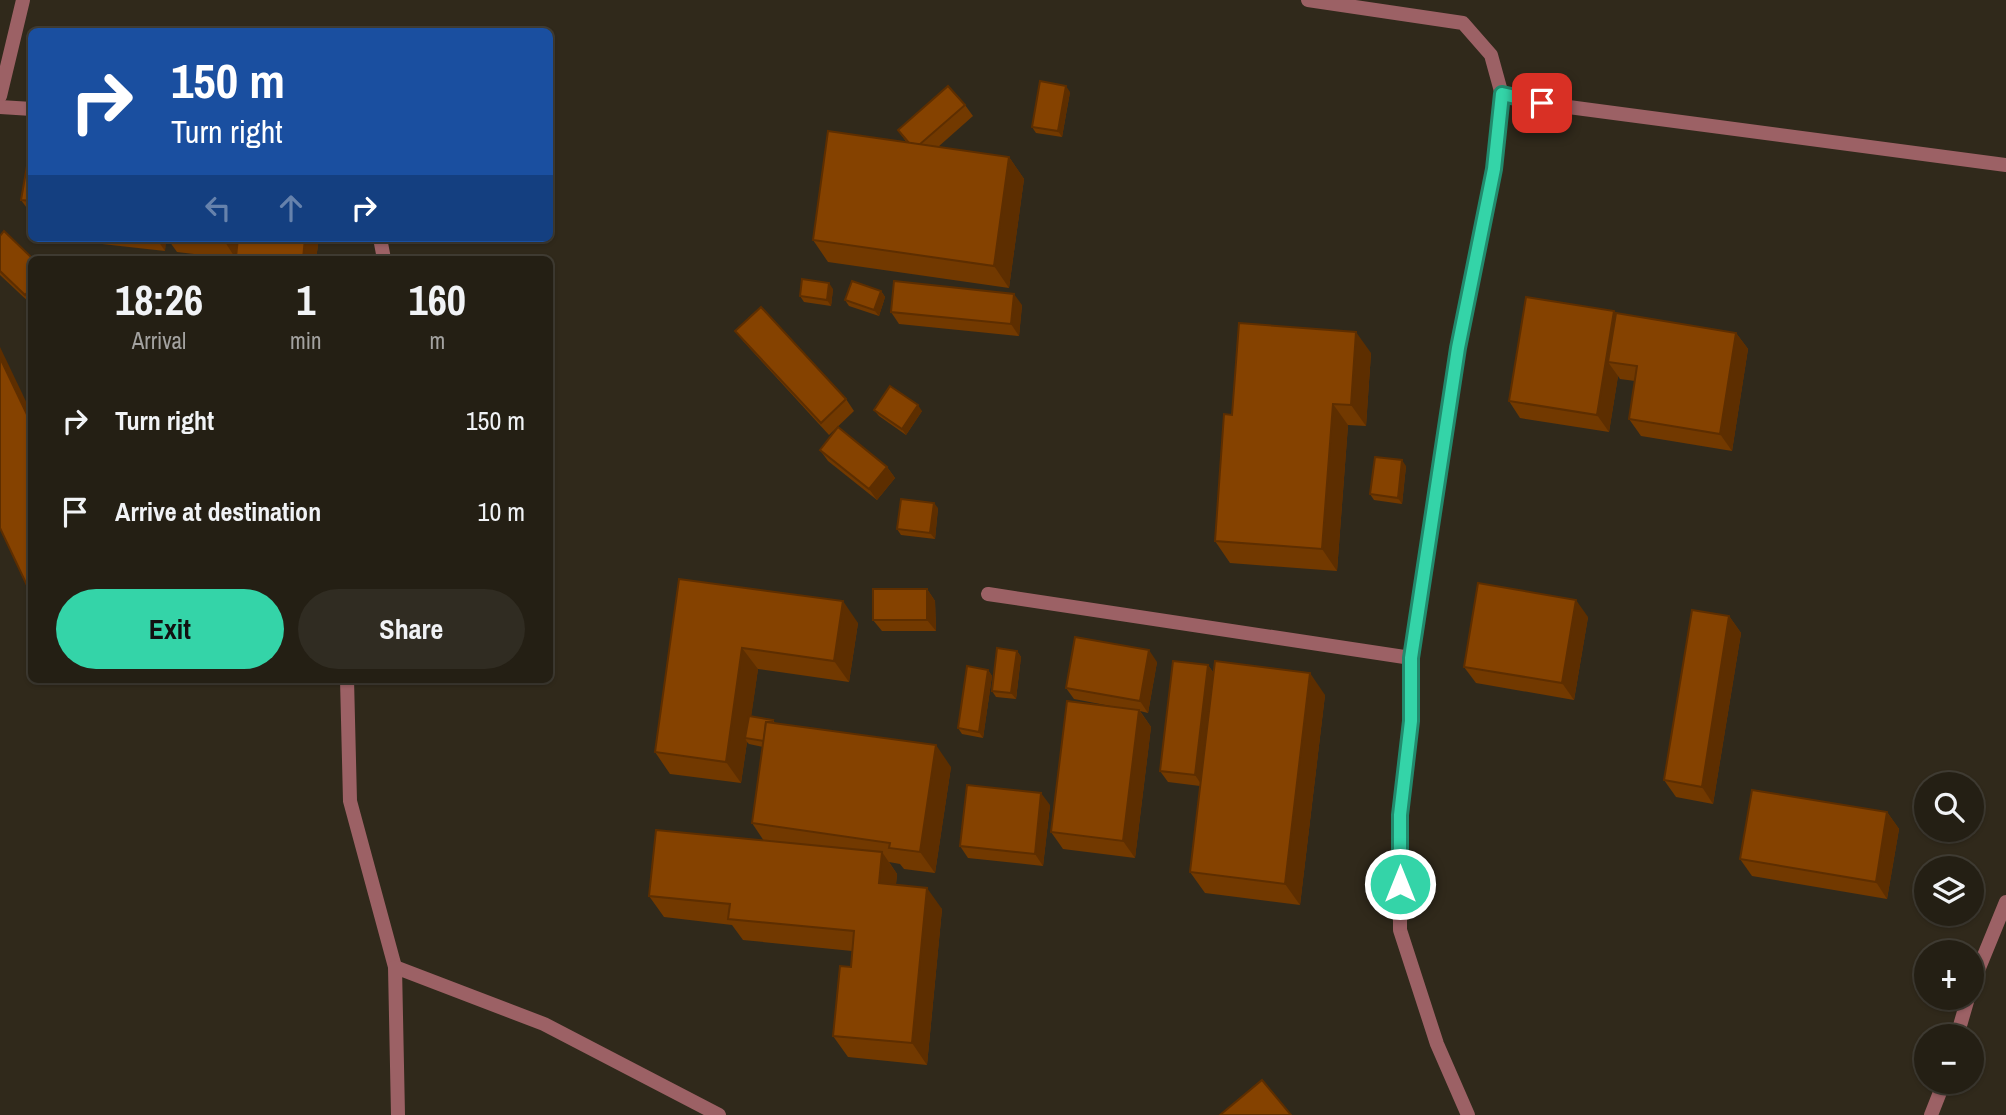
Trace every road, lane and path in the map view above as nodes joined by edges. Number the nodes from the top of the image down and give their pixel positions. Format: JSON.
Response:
{"nodes":[{"id":1,"x":23,"y":0,"type":"edge"},
{"id":2,"x":1308,"y":0,"type":"edge"},
{"id":3,"x":1502,"y":94,"type":"junction"},
{"id":4,"x":0,"y":96,"type":"edge"},
{"id":5,"x":0,"y":107,"type":"edge"},
{"id":6,"x":28,"y":109,"type":"edge"},
{"id":7,"x":2006,"y":165,"type":"edge"},
{"id":8,"x":988,"y":593,"type":"dead end"},
{"id":9,"x":1411,"y":658,"type":"junction"},
{"id":10,"x":347,"y":683,"type":"edge"},
{"id":11,"x":2006,"y":902,"type":"edge"},
{"id":12,"x":1984,"y":956,"type":"edge"},
{"id":13,"x":395,"y":967,"type":"junction"},
{"id":14,"x":1939,"y":1094,"type":"edge"},
{"id":15,"x":398,"y":1115,"type":"edge"},
{"id":16,"x":719,"y":1115,"type":"edge"},
{"id":17,"x":1468,"y":1115,"type":"edge"},
{"id":18,"x":1931,"y":1115,"type":"edge"}],
"edges":[{"from":1,"to":4,"type":"street"},
{"from":2,"to":3,"type":"street"},
{"from":3,"to":7,"type":"street"},
{"from":3,"to":9,"type":"street"},
{"from":5,"to":6,"type":"street"},
{"from":8,"to":9,"type":"street"},
{"from":9,"to":17,"type":"street"},
{"from":10,"to":13,"type":"street"},
{"from":11,"to":12,"type":"street"},
{"from":13,"to":15,"type":"street"},
{"from":13,"to":16,"type":"street"},
{"from":14,"to":18,"type":"street"}]}
